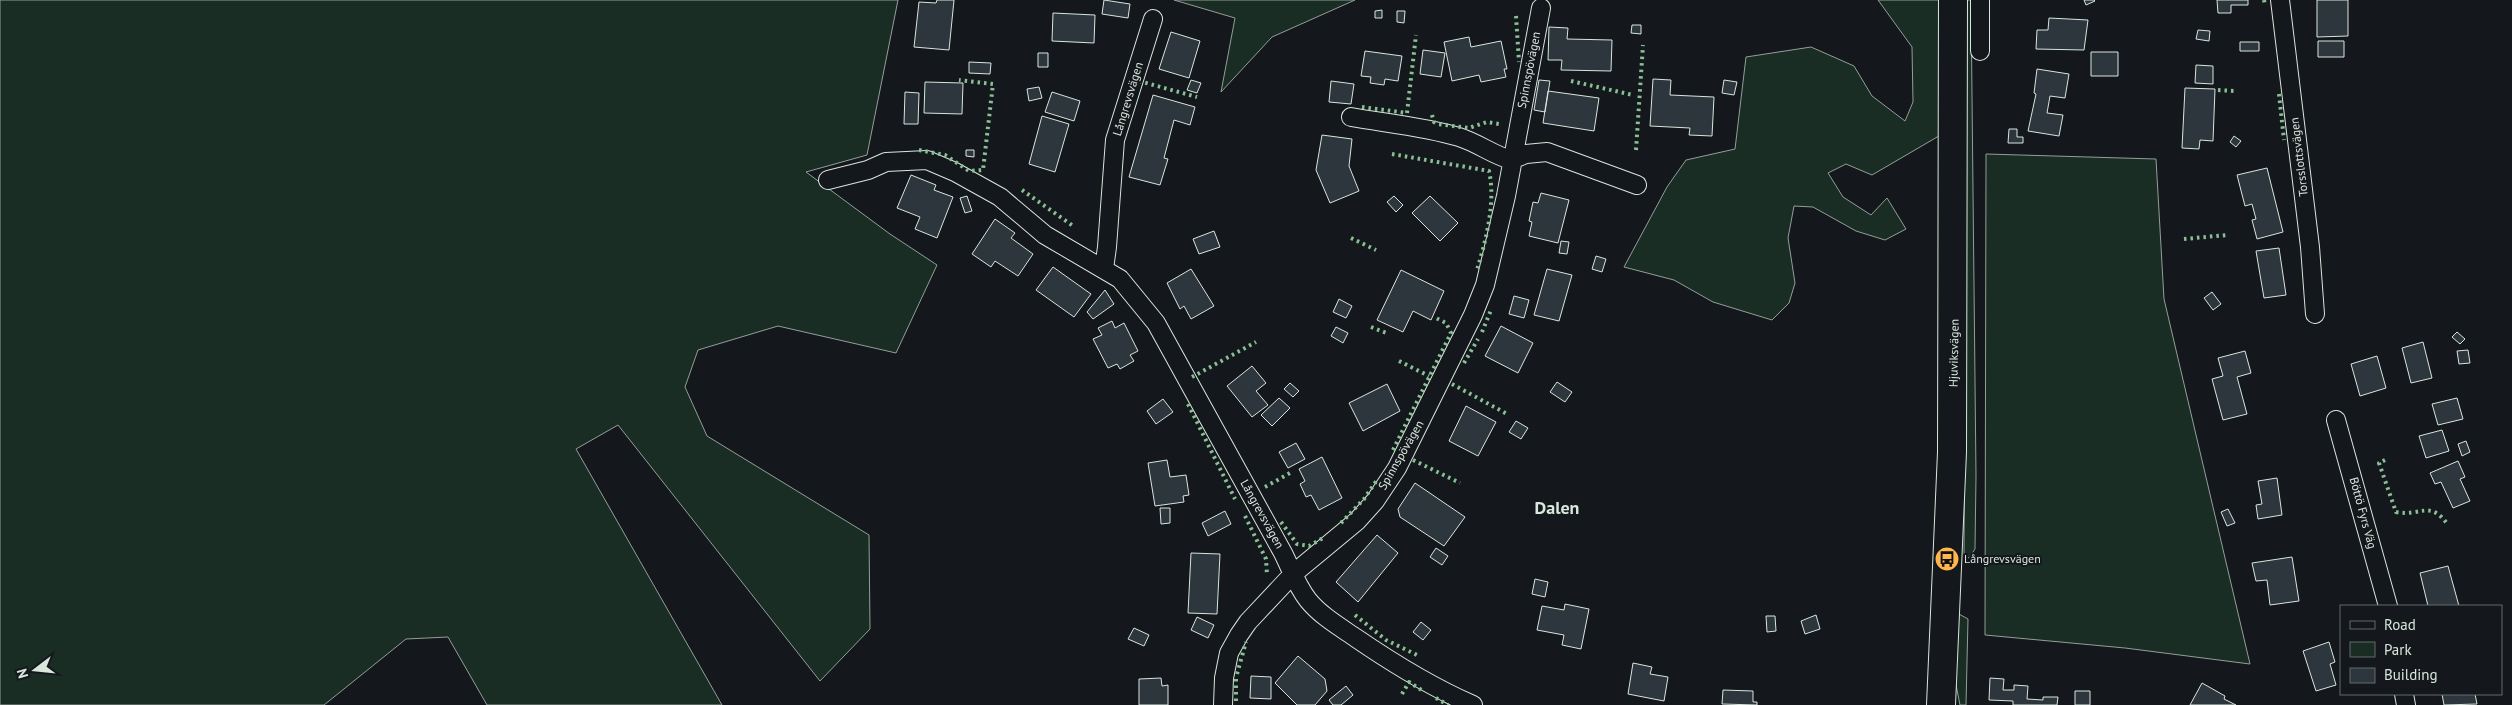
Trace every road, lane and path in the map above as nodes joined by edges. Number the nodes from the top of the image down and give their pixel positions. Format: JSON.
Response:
{"nodes":[{"id":1,"x":1953,"y":0,"type":"edge"},
{"id":2,"x":1980,"y":0,"type":"edge"},
{"id":3,"x":2280,"y":0,"type":"edge"},
{"id":4,"x":1541,"y":8,"type":"dead end"},
{"id":5,"x":1153,"y":20,"type":"dead end"},
{"id":6,"x":1980,"y":51,"type":"dead end"},
{"id":7,"x":1351,"y":117,"type":"dead end"},
{"id":8,"x":1511,"y":160,"type":"junction"},
{"id":9,"x":828,"y":180,"type":"dead end"},
{"id":10,"x":1637,"y":185,"type":"dead end"},
{"id":11,"x":1104,"y":269,"type":"junction"},
{"id":12,"x":2315,"y":314,"type":"dead end"},
{"id":13,"x":2336,"y":420,"type":"dead end"},
{"id":14,"x":1293,"y":574,"type":"junction"},
{"id":15,"x":2388,"y":605,"type":"edge"},
{"id":16,"x":1223,"y":705,"type":"edge"},
{"id":17,"x":1472,"y":705,"type":"edge"},
{"id":18,"x":1940,"y":705,"type":"edge"}],
"edges":[{"from":1,"to":18,"type":"main road","name":"Hjuviksvägen"},
{"from":2,"to":6,"type":"street"},
{"from":3,"to":12,"type":"street","name":"Torsslottsvägen"},
{"from":4,"to":8,"type":"street","name":"Spinnspövägen"},
{"from":5,"to":11,"type":"street","name":"Långrevsvägen"},
{"from":7,"to":8,"type":"street"},
{"from":8,"to":10,"type":"street"},
{"from":8,"to":14,"type":"street","name":"Spinnspövägen"},
{"from":9,"to":11,"type":"street","name":"Långrevsvägen"},
{"from":11,"to":14,"type":"street","name":"Långrevsvägen"},
{"from":13,"to":15,"type":"street","name":"Böttö Fyrs Väg"},
{"from":14,"to":16,"type":"street","name":"Spinnspövägen"},
{"from":14,"to":17,"type":"street","name":"Långrevsvägen"}]}
